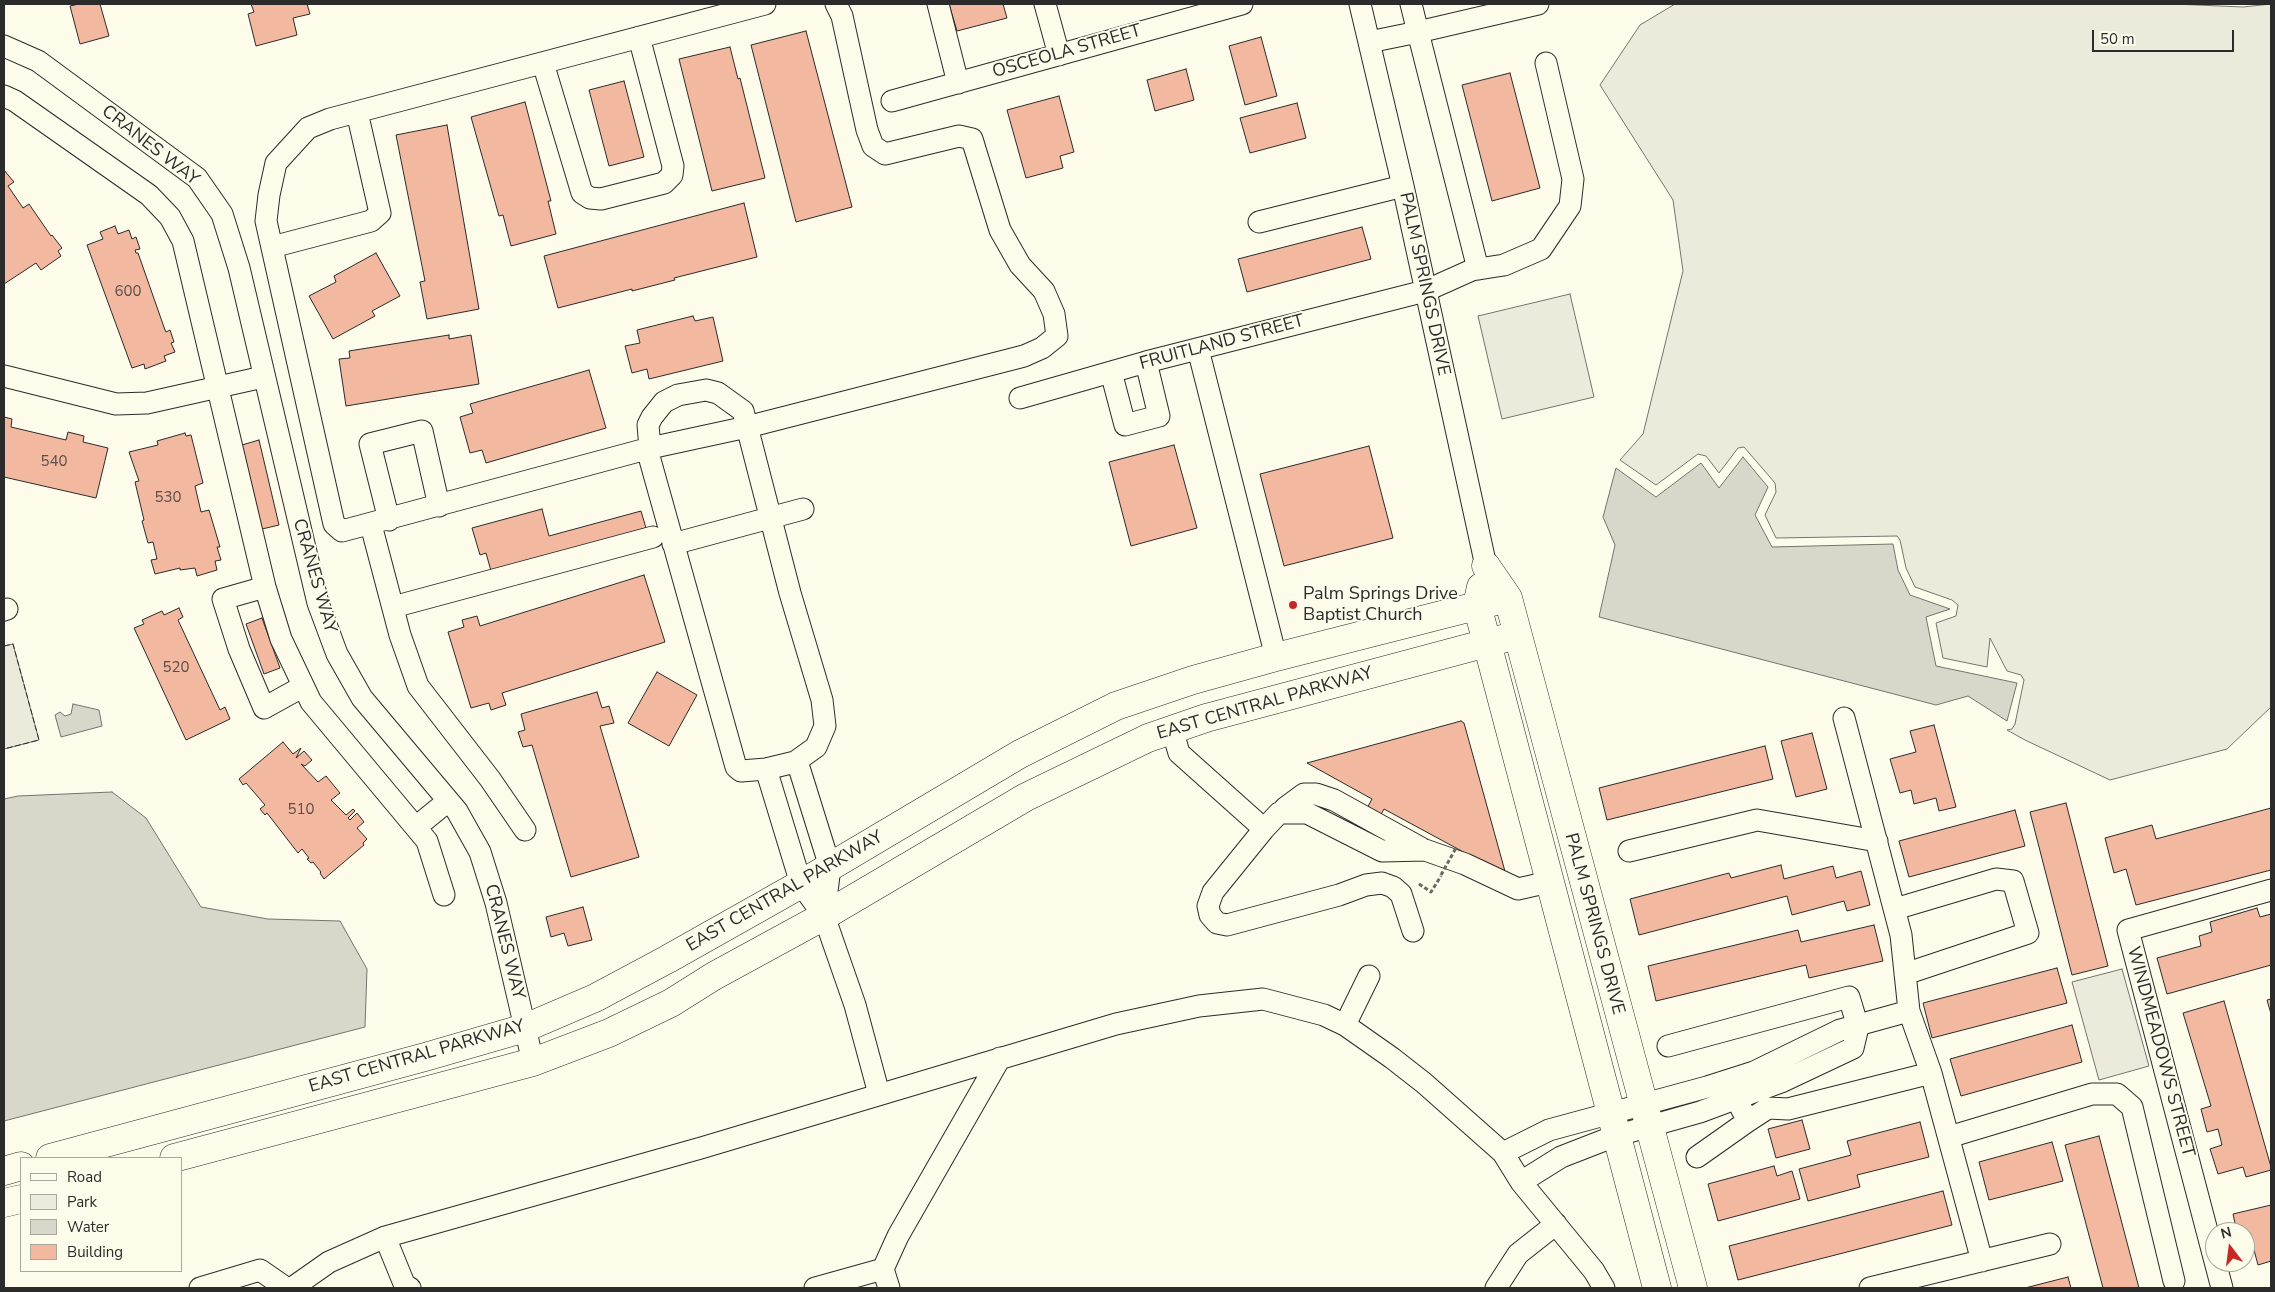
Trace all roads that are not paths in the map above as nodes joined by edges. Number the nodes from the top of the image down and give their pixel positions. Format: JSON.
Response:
{"nodes":[{"id":1,"x":765,"y":4,"type":"edge"},
{"id":2,"x":836,"y":4,"type":"edge"},
{"id":3,"x":938,"y":4,"type":"edge"},
{"id":4,"x":1045,"y":4,"type":"edge"},
{"id":5,"x":1242,"y":4,"type":"edge"},
{"id":6,"x":1360,"y":4,"type":"edge"},
{"id":7,"x":1411,"y":4,"type":"edge"},
{"id":8,"x":1538,"y":4,"type":"edge"},
{"id":9,"x":1219,"y":7,"type":"edge"},
{"id":10,"x":1418,"y":32,"type":"junction"},
{"id":11,"x":639,"y":38,"type":"junction"},
{"id":12,"x":1369,"y":42,"type":"junction"},
{"id":13,"x":4,"y":46,"type":"edge"},
{"id":14,"x":1059,"y":55,"type":"junction"},
{"id":15,"x":543,"y":63,"type":"junction"},
{"id":16,"x":1546,"y":63,"type":"dead end"},
{"id":17,"x":958,"y":83,"type":"junction"},
{"id":18,"x":4,"y":96,"type":"edge"},
{"id":19,"x":892,"y":101,"type":"dead end"},
{"id":20,"x":357,"y":112,"type":"junction"},
{"id":21,"x":1403,"y":186,"type":"junction"},
{"id":22,"x":1259,"y":222,"type":"dead end"},
{"id":23,"x":272,"y":248,"type":"junction"},
{"id":24,"x":1478,"y":269,"type":"junction"},
{"id":25,"x":1425,"y":291,"type":"junction"},
{"id":26,"x":1198,"y":349,"type":"junction"},
{"id":27,"x":1146,"y":362,"type":"junction"},
{"id":28,"x":1111,"y":372,"type":"junction"},
{"id":29,"x":4,"y":376,"type":"edge"},
{"id":30,"x":263,"y":377,"type":"junction"},
{"id":31,"x":219,"y":386,"type":"junction"},
{"id":32,"x":1020,"y":398,"type":"dead end"},
{"id":33,"x":747,"y":427,"type":"junction"},
{"id":34,"x":648,"y":449,"type":"junction"},
{"id":35,"x":439,"y":506,"type":"junction"},
{"id":36,"x":803,"y":509,"type":"dead end"},
{"id":37,"x":771,"y":518,"type":"junction"},
{"id":38,"x":380,"y":523,"type":"junction"},
{"id":39,"x":663,"y":540,"type":"junction"},
{"id":40,"x":1486,"y":566,"type":"junction"},
{"id":41,"x":265,"y":587,"type":"junction"},
{"id":42,"x":1508,"y":598,"type":"junction"},
{"id":43,"x":1477,"y":605,"type":"junction"},
{"id":44,"x":393,"y":607,"type":"junction"},
{"id":45,"x":1516,"y":635,"type":"junction"},
{"id":46,"x":1486,"y":644,"type":"junction"},
{"id":47,"x":1276,"y":657,"type":"junction"},
{"id":48,"x":302,"y":687,"type":"junction"},
{"id":49,"x":1844,"y":718,"type":"dead end"},
{"id":50,"x":1172,"y":729,"type":"junction"},
{"id":51,"x":797,"y":761,"type":"junction"},
{"id":52,"x":766,"y":769,"type":"junction"},
{"id":53,"x":448,"y":801,"type":"junction"},
{"id":54,"x":1286,"y":807,"type":"junction"},
{"id":55,"x":416,"y":827,"type":"junction"},
{"id":56,"x":1264,"y":829,"type":"junction"},
{"id":57,"x":526,"y":830,"type":"dead end"},
{"id":58,"x":1877,"y":841,"type":"junction"},
{"id":59,"x":1408,"y":849,"type":"junction"},
{"id":60,"x":1628,"y":851,"type":"dead end"},
{"id":61,"x":830,"y":867,"type":"junction"},
{"id":62,"x":1549,"y":882,"type":"junction"},
{"id":63,"x":801,"y":884,"type":"junction"},
{"id":64,"x":2271,"y":890,"type":"edge"},
{"id":65,"x":444,"y":895,"type":"dead end"},
{"id":66,"x":1894,"y":909,"type":"junction"},
{"id":67,"x":824,"y":916,"type":"junction"},
{"id":68,"x":1413,"y":931,"type":"dead end"},
{"id":69,"x":1905,"y":974,"type":"junction"},
{"id":70,"x":1370,"y":976,"type":"dead end"},
{"id":71,"x":1909,"y":1011,"type":"junction"},
{"id":72,"x":1345,"y":1026,"type":"junction"},
{"id":73,"x":1858,"y":1026,"type":"junction"},
{"id":74,"x":525,"y":1028,"type":"junction"},
{"id":75,"x":1668,"y":1046,"type":"dead end"},
{"id":76,"x":1000,"y":1058,"type":"junction"},
{"id":77,"x":533,"y":1062,"type":"junction"},
{"id":78,"x":1931,"y":1073,"type":"junction"},
{"id":79,"x":879,"y":1094,"type":"junction"},
{"id":80,"x":1727,"y":1095,"type":"junction"},
{"id":81,"x":1645,"y":1116,"type":"junction"},
{"id":82,"x":1748,"y":1121,"type":"junction"},
{"id":83,"x":1612,"y":1124,"type":"junction"},
{"id":84,"x":1949,"y":1137,"type":"junction"},
{"id":85,"x":1503,"y":1153,"type":"junction"},
{"id":86,"x":54,"y":1157,"type":"edge"},
{"id":87,"x":178,"y":1157,"type":"edge"},
{"id":88,"x":1697,"y":1157,"type":"dead end"},
{"id":89,"x":20,"y":1166,"type":"edge"},
{"id":90,"x":4,"y":1171,"type":"edge"},
{"id":91,"x":1521,"y":1182,"type":"junction"},
{"id":92,"x":20,"y":1199,"type":"edge"},
{"id":93,"x":4,"y":1203,"type":"edge"},
{"id":94,"x":1556,"y":1224,"type":"junction"},
{"id":95,"x":385,"y":1237,"type":"junction"},
{"id":96,"x":2050,"y":1244,"type":"dead end"},
{"id":97,"x":1982,"y":1261,"type":"junction"},
{"id":98,"x":886,"y":1279,"type":"edge"},
{"id":99,"x":2174,"y":1281,"type":"dead end"},
{"id":100,"x":200,"y":1288,"type":"edge"},
{"id":101,"x":286,"y":1288,"type":"edge"},
{"id":102,"x":292,"y":1288,"type":"edge"},
{"id":103,"x":410,"y":1288,"type":"edge"},
{"id":104,"x":815,"y":1288,"type":"edge"},
{"id":105,"x":1496,"y":1288,"type":"edge"},
{"id":106,"x":1604,"y":1288,"type":"edge"},
{"id":107,"x":1657,"y":1288,"type":"edge"},
{"id":108,"x":1693,"y":1288,"type":"edge"},
{"id":109,"x":1870,"y":1288,"type":"edge"},
{"id":110,"x":2222,"y":1288,"type":"edge"}],
"edges":[{"from":1,"to":11,"type":"street"},
{"from":2,"to":33,"type":"street"},
{"from":3,"to":17,"type":"street"},
{"from":4,"to":14,"type":"street"},
{"from":5,"to":9,"type":"street","name":"OSCEOLA STREET"},
{"from":6,"to":12,"type":"street","name":"PALM SPRINGS DRIVE"},
{"from":7,"to":10,"type":"street"},
{"from":8,"to":10,"type":"street"},
{"from":9,"to":14,"type":"street","name":"OSCEOLA STREET"},
{"from":10,"to":12,"type":"street"},
{"from":10,"to":24,"type":"street"},
{"from":11,"to":15,"type":"street"},
{"from":11,"to":15,"type":"street"},
{"from":12,"to":21,"type":"street","name":"PALM SPRINGS DRIVE"},
{"from":13,"to":30,"type":"street","name":"CRANES WAY"},
{"from":14,"to":17,"type":"street","name":"OSCEOLA STREET"},
{"from":15,"to":20,"type":"street"},
{"from":16,"to":24,"type":"street","name":"FRUITLAND STREET"},
{"from":17,"to":19,"type":"street","name":"OSCEOLA STREET"},
{"from":18,"to":31,"type":"street"},
{"from":20,"to":23,"type":"street"},
{"from":20,"to":23,"type":"street"},
{"from":21,"to":22,"type":"street"},
{"from":21,"to":25,"type":"street","name":"PALM SPRINGS DRIVE"},
{"from":23,"to":38,"type":"street"},
{"from":24,"to":25,"type":"street","name":"FRUITLAND STREET"},
{"from":25,"to":26,"type":"street","name":"FRUITLAND STREET"},
{"from":25,"to":40,"type":"street","name":"PALM SPRINGS DRIVE"},
{"from":26,"to":27,"type":"street","name":"FRUITLAND STREET"},
{"from":26,"to":47,"type":"street"},
{"from":27,"to":28,"type":"street","name":"FRUITLAND STREET"},
{"from":27,"to":28,"type":"street"},
{"from":28,"to":32,"type":"street","name":"FRUITLAND STREET"},
{"from":29,"to":31,"type":"street"},
{"from":30,"to":31,"type":"street"},
{"from":30,"to":53,"type":"street","name":"CRANES WAY"},
{"from":31,"to":41,"type":"street"},
{"from":33,"to":34,"type":"street"},
{"from":33,"to":34,"type":"street"},
{"from":33,"to":37,"type":"street"},
{"from":34,"to":35,"type":"street"},
{"from":34,"to":39,"type":"street"},
{"from":35,"to":38,"type":"street"},
{"from":35,"to":38,"type":"street"},
{"from":36,"to":37,"type":"street"},
{"from":37,"to":39,"type":"street"},
{"from":37,"to":51,"type":"street"},
{"from":38,"to":44,"type":"street"},
{"from":39,"to":44,"type":"street"},
{"from":39,"to":52,"type":"street"},
{"from":40,"to":42,"type":"main road","name":"PALM SPRINGS DRIVE"},
{"from":40,"to":43,"type":"main road","name":"PALM SPRINGS DRIVE"},
{"from":41,"to":48,"type":"street"},
{"from":41,"to":48,"type":"street"},
{"from":42,"to":43,"type":"main road","name":"EAST CENTRAL PARKWAY"},
{"from":42,"to":45,"type":"main road","name":"PALM SPRINGS DRIVE"},
{"from":43,"to":46,"type":"main road","name":"PALM SPRINGS DRIVE"},
{"from":43,"to":47,"type":"main road","name":"EAST CENTRAL PARKWAY"},
{"from":44,"to":57,"type":"street"},
{"from":45,"to":46,"type":"main road","name":"EAST CENTRAL PARKWAY"},
{"from":45,"to":81,"type":"main road","name":"PALM SPRINGS DRIVE"},
{"from":46,"to":50,"type":"main road","name":"EAST CENTRAL PARKWAY"},
{"from":46,"to":62,"type":"main road","name":"PALM SPRINGS DRIVE"},
{"from":47,"to":61,"type":"main road","name":"EAST CENTRAL PARKWAY"},
{"from":48,"to":55,"type":"street"},
{"from":49,"to":58,"type":"street"},
{"from":50,"to":56,"type":"street"},
{"from":50,"to":67,"type":"main road","name":"EAST CENTRAL PARKWAY"},
{"from":51,"to":52,"type":"street"},
{"from":51,"to":61,"type":"street"},
{"from":52,"to":63,"type":"street"},
{"from":53,"to":55,"type":"street"},
{"from":53,"to":74,"type":"street","name":"CRANES WAY"},
{"from":54,"to":56,"type":"street"},
{"from":54,"to":59,"type":"street"},
{"from":54,"to":59,"type":"street"},
{"from":55,"to":65,"type":"street"},
{"from":56,"to":68,"type":"street"},
{"from":58,"to":60,"type":"street"},
{"from":58,"to":66,"type":"street"},
{"from":59,"to":62,"type":"street"},
{"from":61,"to":63,"type":"main road","name":"EAST CENTRAL PARKWAY"},
{"from":61,"to":67,"type":"street"},
{"from":62,"to":83,"type":"main road","name":"PALM SPRINGS DRIVE"},
{"from":63,"to":67,"type":"street"},
{"from":63,"to":74,"type":"main road","name":"EAST CENTRAL PARKWAY"},
{"from":64,"to":110,"type":"street","name":"WINDMEADOWS STREET"},
{"from":66,"to":69,"type":"street"},
{"from":66,"to":69,"type":"street"},
{"from":67,"to":77,"type":"main road","name":"EAST CENTRAL PARKWAY"},
{"from":67,"to":79,"type":"street"},
{"from":69,"to":71,"type":"street"},
{"from":70,"to":72,"type":"street"},
{"from":71,"to":73,"type":"street"},
{"from":71,"to":78,"type":"street"},
{"from":72,"to":76,"type":"street"},
{"from":72,"to":85,"type":"street"},
{"from":73,"to":75,"type":"street"},
{"from":73,"to":80,"type":"street"},
{"from":74,"to":77,"type":"street","name":"CRANES WAY"},
{"from":74,"to":86,"type":"main road","name":"EAST CENTRAL PARKWAY"},
{"from":76,"to":79,"type":"street"},
{"from":76,"to":98,"type":"street"},
{"from":77,"to":87,"type":"main road","name":"EAST CENTRAL PARKWAY"},
{"from":78,"to":82,"type":"street"},
{"from":78,"to":84,"type":"street"},
{"from":79,"to":95,"type":"street"},
{"from":80,"to":81,"type":"street"},
{"from":80,"to":82,"type":"street"},
{"from":81,"to":83,"type":"street"},
{"from":81,"to":108,"type":"main road","name":"PALM SPRINGS DRIVE"},
{"from":82,"to":88,"type":"street"},
{"from":83,"to":85,"type":"street"},
{"from":83,"to":91,"type":"street"},
{"from":83,"to":107,"type":"main road","name":"PALM SPRINGS DRIVE"},
{"from":84,"to":97,"type":"street"},
{"from":84,"to":99,"type":"street"},
{"from":85,"to":91,"type":"street"},
{"from":89,"to":90,"type":"main road"},
{"from":91,"to":94,"type":"street"},
{"from":92,"to":93,"type":"main road"},
{"from":94,"to":105,"type":"street"},
{"from":94,"to":106,"type":"street"},
{"from":95,"to":102,"type":"street"},
{"from":95,"to":103,"type":"street"},
{"from":96,"to":97,"type":"street"},
{"from":97,"to":109,"type":"street"},
{"from":98,"to":104,"type":"street"},
{"from":100,"to":101,"type":"street"}]}
